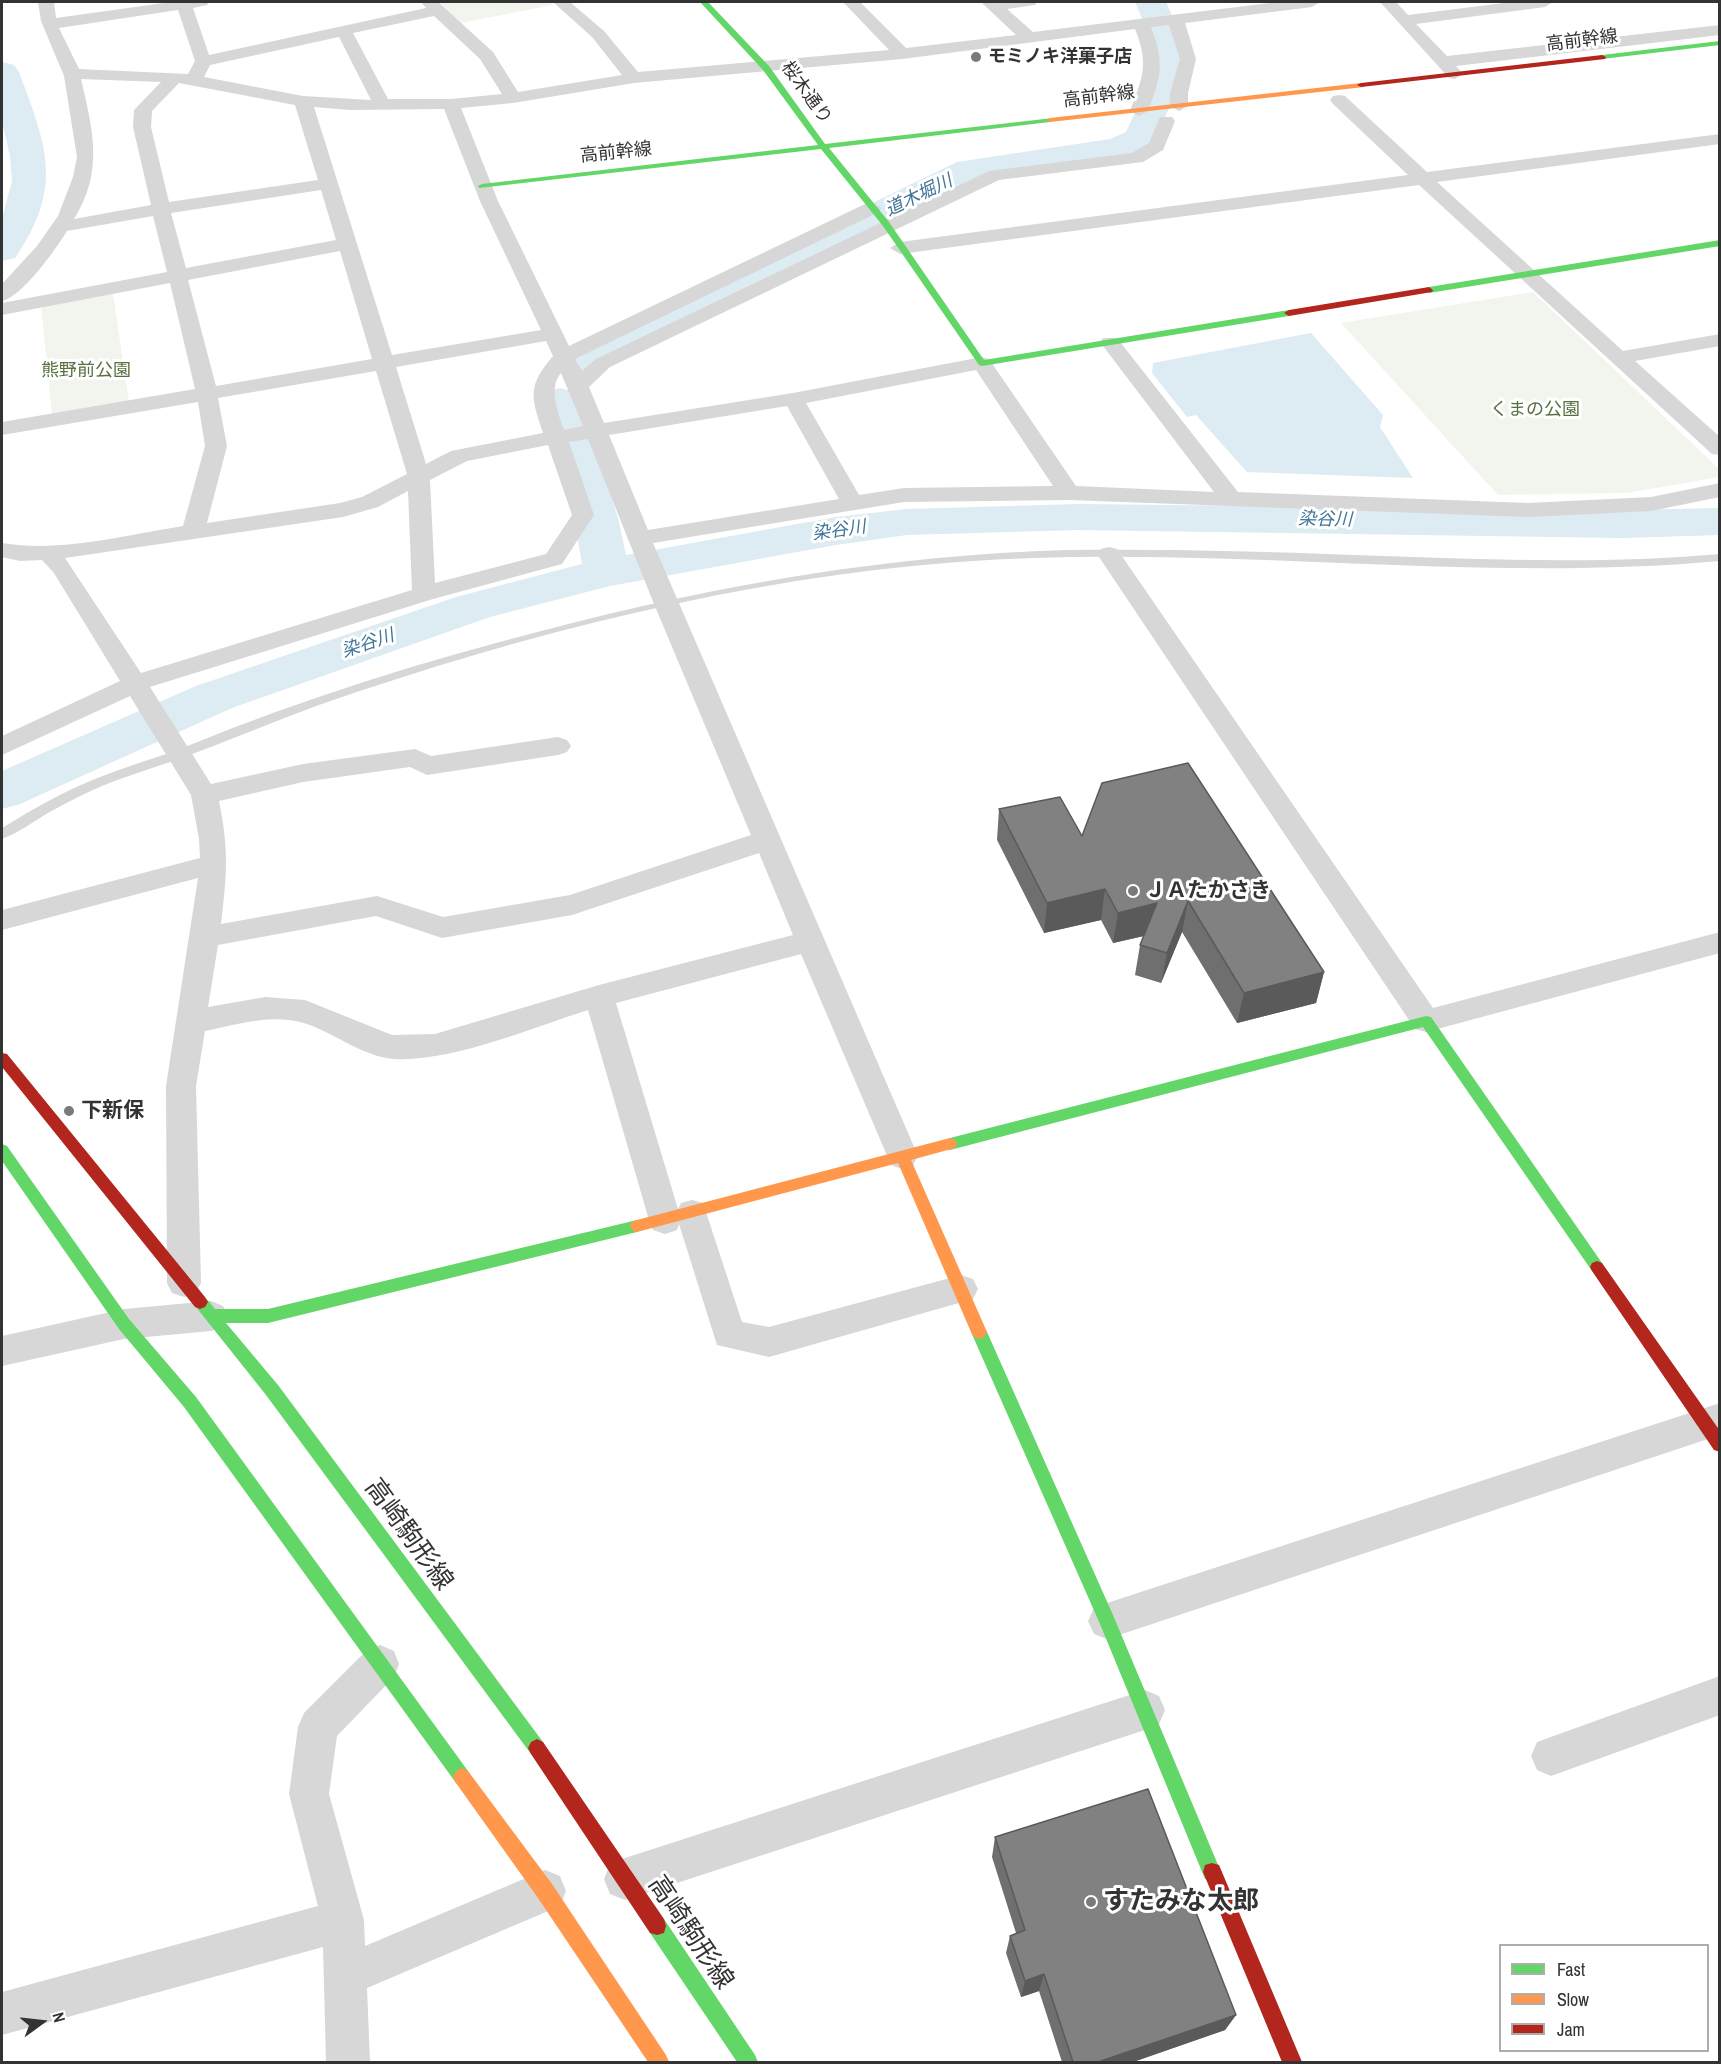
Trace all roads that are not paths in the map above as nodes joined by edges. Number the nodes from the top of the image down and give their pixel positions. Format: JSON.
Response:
{"nodes":[{"id":1,"x":46,"y":2,"type":"edge"},
{"id":2,"x":561,"y":2,"type":"edge"},
{"id":3,"x":704,"y":2,"type":"edge"},
{"id":4,"x":851,"y":2,"type":"edge"},
{"id":5,"x":1029,"y":2,"type":"edge"},
{"id":6,"x":1193,"y":2,"type":"edge"},
{"id":7,"x":1312,"y":2,"type":"edge"},
{"id":8,"x":1388,"y":2,"type":"edge"},
{"id":9,"x":1545,"y":2,"type":"edge"},
{"id":10,"x":193,"y":3,"type":"edge"},
{"id":11,"x":1286,"y":3,"type":"edge"},
{"id":12,"x":992,"y":4,"type":"edge"},
{"id":13,"x":155,"y":5,"type":"edge"},
{"id":14,"x":434,"y":6,"type":"edge"},
{"id":15,"x":1206,"y":15,"type":"junction"},
{"id":16,"x":1406,"y":20,"type":"junction"},
{"id":17,"x":1176,"y":21,"type":"junction"},
{"id":18,"x":50,"y":24,"type":"junction"},
{"id":19,"x":1142,"y":25,"type":"junction"},
{"id":20,"x":1719,"y":30,"type":"edge"},
{"id":21,"x":344,"y":31,"type":"junction"},
{"id":22,"x":1030,"y":38,"type":"junction"},
{"id":23,"x":1719,"y":43,"type":"edge"},
{"id":24,"x":902,"y":54,"type":"junction"},
{"id":25,"x":1719,"y":56,"type":"edge"},
{"id":26,"x":203,"y":61,"type":"junction"},
{"id":27,"x":1443,"y":62,"type":"junction"},
{"id":28,"x":766,"y":68,"type":"junction"},
{"id":29,"x":71,"y":74,"type":"junction"},
{"id":30,"x":1455,"y":74,"type":"junction"},
{"id":31,"x":175,"y":77,"type":"junction"},
{"id":32,"x":634,"y":78,"type":"junction"},
{"id":33,"x":194,"y":80,"type":"junction"},
{"id":34,"x":513,"y":98,"type":"junction"},
{"id":35,"x":1339,"y":100,"type":"junction"},
{"id":36,"x":303,"y":101,"type":"junction"},
{"id":37,"x":382,"y":104,"type":"junction"},
{"id":38,"x":451,"y":104,"type":"junction"},
{"id":39,"x":1179,"y":106,"type":"junction"},
{"id":40,"x":1138,"y":111,"type":"junction"},
{"id":41,"x":1166,"y":121,"type":"junction"},
{"id":42,"x":1118,"y":127,"type":"dead end"},
{"id":43,"x":1719,"y":139,"type":"edge"},
{"id":44,"x":824,"y":148,"type":"junction"},
{"id":45,"x":1422,"y":179,"type":"junction"},
{"id":46,"x":327,"y":184,"type":"junction"},
{"id":47,"x":491,"y":196,"type":"junction"},
{"id":48,"x":161,"y":209,"type":"junction"},
{"id":49,"x":873,"y":209,"type":"junction"},
{"id":50,"x":60,"y":225,"type":"junction"},
{"id":51,"x":887,"y":226,"type":"junction"},
{"id":52,"x":1719,"y":243,"type":"edge"},
{"id":53,"x":346,"y":244,"type":"junction"},
{"id":54,"x":900,"y":248,"type":"junction"},
{"id":55,"x":178,"y":275,"type":"junction"},
{"id":56,"x":1526,"y":275,"type":"junction"},
{"id":57,"x":2,"y":296,"type":"edge"},
{"id":58,"x":2,"y":309,"type":"edge"},
{"id":59,"x":552,"y":334,"type":"junction"},
{"id":60,"x":1719,"y":340,"type":"edge"},
{"id":61,"x":1110,"y":342,"type":"junction"},
{"id":62,"x":563,"y":357,"type":"junction"},
{"id":63,"x":1618,"y":358,"type":"junction"},
{"id":64,"x":385,"y":363,"type":"junction"},
{"id":65,"x":982,"y":363,"type":"junction"},
{"id":66,"x":578,"y":386,"type":"junction"},
{"id":67,"x":207,"y":394,"type":"junction"},
{"id":68,"x":793,"y":399,"type":"junction"},
{"id":69,"x":2,"y":429,"type":"edge"},
{"id":70,"x":591,"y":432,"type":"junction"},
{"id":71,"x":558,"y":437,"type":"junction"},
{"id":72,"x":1719,"y":449,"type":"edge"},
{"id":73,"x":419,"y":477,"type":"junction"},
{"id":74,"x":1719,"y":490,"type":"edge"},
{"id":75,"x":1069,"y":493,"type":"junction"},
{"id":76,"x":1231,"y":499,"type":"junction"},
{"id":77,"x":853,"y":504,"type":"junction"},
{"id":78,"x":193,"y":532,"type":"junction"},
{"id":79,"x":640,"y":541,"type":"junction"},
{"id":80,"x":2,"y":550,"type":"edge"},
{"id":81,"x":48,"y":553,"type":"junction"},
{"id":82,"x":1109,"y":554,"type":"junction"},
{"id":83,"x":1719,"y":557,"type":"edge"},
{"id":84,"x":424,"y":594,"type":"junction"},
{"id":85,"x":664,"y":599,"type":"junction"},
{"id":86,"x":138,"y":687,"type":"junction"},
{"id":87,"x":2,"y":746,"type":"edge"},
{"id":88,"x":558,"y":746,"type":"dead end"},
{"id":89,"x":178,"y":751,"type":"junction"},
{"id":90,"x":204,"y":795,"type":"junction"},
{"id":91,"x":2,"y":834,"type":"edge"},
{"id":92,"x":767,"y":840,"type":"junction"},
{"id":93,"x":214,"y":864,"type":"junction"},
{"id":94,"x":2,"y":920,"type":"edge"},
{"id":95,"x":205,"y":937,"type":"junction"},
{"id":96,"x":810,"y":941,"type":"junction"},
{"id":97,"x":1719,"y":942,"type":"edge"},
{"id":98,"x":599,"y":996,"type":"junction"},
{"id":99,"x":1426,"y":1020,"type":"junction"},
{"id":100,"x":190,"y":1022,"type":"junction"},
{"id":101,"x":2,"y":1058,"type":"edge"},
{"id":102,"x":2,"y":1150,"type":"edge"},
{"id":103,"x":902,"y":1156,"type":"junction"},
{"id":104,"x":678,"y":1217,"type":"junction"},
{"id":105,"x":184,"y":1283,"type":"junction"},
{"id":106,"x":961,"y":1289,"type":"junction"},
{"id":107,"x":211,"y":1316,"type":"junction"},
{"id":108,"x":124,"y":1324,"type":"junction"},
{"id":109,"x":2,"y":1351,"type":"edge"},
{"id":110,"x":1714,"y":1429,"type":"edge"},
{"id":111,"x":1107,"y":1621,"type":"junction"},
{"id":112,"x":380,"y":1664,"type":"junction"},
{"id":113,"x":1719,"y":1695,"type":"edge"},
{"id":114,"x":1145,"y":1710,"type":"junction"},
{"id":115,"x":1551,"y":1756,"type":"dead end"},
{"id":116,"x":625,"y":1879,"type":"junction"},
{"id":117,"x":545,"y":1891,"type":"junction"},
{"id":118,"x":343,"y":1920,"type":"junction"},
{"id":119,"x":346,"y":1975,"type":"junction"},
{"id":120,"x":2,"y":2014,"type":"edge"},
{"id":121,"x":348,"y":2062,"type":"edge"},
{"id":122,"x":658,"y":2062,"type":"edge"},
{"id":123,"x":748,"y":2062,"type":"edge"},
{"id":124,"x":1292,"y":2062,"type":"edge"}],
"edges":[{"from":1,"to":18,"type":"street"},
{"from":2,"to":32,"type":"street"},
{"from":3,"to":28,"type":"street","name":"桜木通り"},
{"from":4,"to":24,"type":"street"},
{"from":5,"to":12,"type":"street"},
{"from":6,"to":15,"type":"street"},
{"from":7,"to":11,"type":"street"},
{"from":8,"to":16,"type":"street"},
{"from":9,"to":16,"type":"street"},
{"from":10,"to":13,"type":"street"},
{"from":10,"to":26,"type":"street"},
{"from":11,"to":15,"type":"street"},
{"from":12,"to":22,"type":"street"},
{"from":13,"to":18,"type":"street"},
{"from":14,"to":21,"type":"street"},
{"from":14,"to":34,"type":"street"},
{"from":15,"to":17,"type":"street"},
{"from":16,"to":27,"type":"street"},
{"from":17,"to":19,"type":"street"},
{"from":17,"to":39,"type":"street"},
{"from":18,"to":29,"type":"street"},
{"from":19,"to":22,"type":"street"},
{"from":19,"to":40,"type":"street"},
{"from":20,"to":27,"type":"street"},
{"from":21,"to":26,"type":"street"},
{"from":21,"to":37,"type":"street"},
{"from":22,"to":24,"type":"street"},
{"from":23,"to":30,"type":"street","name":"高前幹線"},
{"from":24,"to":28,"type":"street"},
{"from":25,"to":35,"type":"street","name":"高前幹線"},
{"from":26,"to":33,"type":"street"},
{"from":27,"to":30,"type":"street"},
{"from":28,"to":32,"type":"street"},
{"from":28,"to":44,"type":"street","name":"桜木通り"},
{"from":29,"to":31,"type":"street"},
{"from":29,"to":50,"type":"street"},
{"from":30,"to":39,"type":"street","name":"高前幹線"},
{"from":31,"to":33,"type":"street"},
{"from":31,"to":48,"type":"street"},
{"from":32,"to":34,"type":"street"},
{"from":33,"to":36,"type":"street"},
{"from":34,"to":38,"type":"street"},
{"from":35,"to":41,"type":"street","name":"高前幹線"},
{"from":35,"to":45,"type":"street"},
{"from":36,"to":37,"type":"street"},
{"from":36,"to":46,"type":"street"},
{"from":37,"to":38,"type":"street"},
{"from":38,"to":47,"type":"street"},
{"from":39,"to":40,"type":"street","name":"高前幹線"},
{"from":40,"to":44,"type":"street","name":"高前幹線"},
{"from":41,"to":42,"type":"street","name":"高前幹線"},
{"from":41,"to":51,"type":"street"},
{"from":43,"to":45,"type":"street"},
{"from":44,"to":47,"type":"street","name":"高前幹線"},
{"from":44,"to":49,"type":"street","name":"桜木通り"},
{"from":45,"to":54,"type":"street"},
{"from":45,"to":56,"type":"street"},
{"from":46,"to":48,"type":"street"},
{"from":46,"to":53,"type":"street"},
{"from":47,"to":59,"type":"street"},
{"from":48,"to":50,"type":"street"},
{"from":48,"to":55,"type":"street"},
{"from":49,"to":51,"type":"street","name":"桜木通り"},
{"from":49,"to":62,"type":"street"},
{"from":50,"to":57,"type":"street"},
{"from":51,"to":54,"type":"street"},
{"from":51,"to":66,"type":"street"},
{"from":52,"to":56,"type":"street"},
{"from":53,"to":55,"type":"street"},
{"from":53,"to":64,"type":"street"},
{"from":54,"to":65,"type":"street"},
{"from":55,"to":58,"type":"street"},
{"from":55,"to":67,"type":"street"},
{"from":56,"to":61,"type":"street"},
{"from":56,"to":63,"type":"street"},
{"from":59,"to":62,"type":"street"},
{"from":59,"to":64,"type":"street"},
{"from":60,"to":63,"type":"street"},
{"from":61,"to":65,"type":"street"},
{"from":61,"to":76,"type":"street"},
{"from":62,"to":66,"type":"street"},
{"from":62,"to":71,"type":"street"},
{"from":63,"to":72,"type":"street"},
{"from":64,"to":67,"type":"street"},
{"from":64,"to":73,"type":"street"},
{"from":65,"to":68,"type":"street"},
{"from":65,"to":75,"type":"street"},
{"from":66,"to":70,"type":"street"},
{"from":67,"to":69,"type":"street"},
{"from":67,"to":78,"type":"street"},
{"from":68,"to":70,"type":"street"},
{"from":68,"to":77,"type":"street"},
{"from":70,"to":71,"type":"street"},
{"from":70,"to":79,"type":"street"},
{"from":71,"to":73,"type":"street"},
{"from":71,"to":84,"type":"street"},
{"from":73,"to":78,"type":"street"},
{"from":73,"to":84,"type":"street"},
{"from":74,"to":76,"type":"street"},
{"from":75,"to":76,"type":"street"},
{"from":75,"to":77,"type":"street"},
{"from":77,"to":79,"type":"street"},
{"from":78,"to":81,"type":"street"},
{"from":79,"to":85,"type":"street"},
{"from":80,"to":81,"type":"street"},
{"from":81,"to":86,"type":"street"},
{"from":82,"to":83,"type":"lane"},
{"from":82,"to":85,"type":"lane"},
{"from":82,"to":99,"type":"street"},
{"from":84,"to":86,"type":"street"},
{"from":85,"to":89,"type":"lane"},
{"from":85,"to":92,"type":"street"},
{"from":86,"to":87,"type":"street"},
{"from":86,"to":89,"type":"street"},
{"from":88,"to":90,"type":"street"},
{"from":89,"to":90,"type":"street"},
{"from":89,"to":91,"type":"lane"},
{"from":90,"to":93,"type":"street"},
{"from":92,"to":95,"type":"street"},
{"from":92,"to":96,"type":"street"},
{"from":93,"to":94,"type":"street"},
{"from":93,"to":95,"type":"street"},
{"from":95,"to":100,"type":"street"},
{"from":96,"to":98,"type":"street"},
{"from":96,"to":103,"type":"street"},
{"from":97,"to":99,"type":"street"},
{"from":98,"to":100,"type":"street"},
{"from":98,"to":104,"type":"street"},
{"from":99,"to":103,"type":"street"},
{"from":99,"to":110,"type":"street"},
{"from":100,"to":105,"type":"street"},
{"from":101,"to":105,"type":"street","name":"高崎駒形線"},
{"from":102,"to":108,"type":"street"},
{"from":103,"to":104,"type":"street"},
{"from":103,"to":106,"type":"street"},
{"from":104,"to":106,"type":"street"},
{"from":104,"to":107,"type":"street"},
{"from":105,"to":107,"type":"street","name":"高崎駒形線"},
{"from":106,"to":111,"type":"street"},
{"from":107,"to":108,"type":"street"},
{"from":107,"to":116,"type":"street","name":"高崎駒形線"},
{"from":108,"to":109,"type":"street"},
{"from":108,"to":112,"type":"street"},
{"from":110,"to":111,"type":"street"},
{"from":111,"to":114,"type":"street"},
{"from":112,"to":117,"type":"street"},
{"from":112,"to":118,"type":"street"},
{"from":113,"to":115,"type":"street"},
{"from":114,"to":116,"type":"street"},
{"from":114,"to":124,"type":"street"},
{"from":116,"to":123,"type":"street","name":"高崎駒形線"},
{"from":117,"to":119,"type":"street"},
{"from":117,"to":122,"type":"street"},
{"from":118,"to":119,"type":"street"},
{"from":118,"to":120,"type":"street"},
{"from":119,"to":121,"type":"street"}]}
